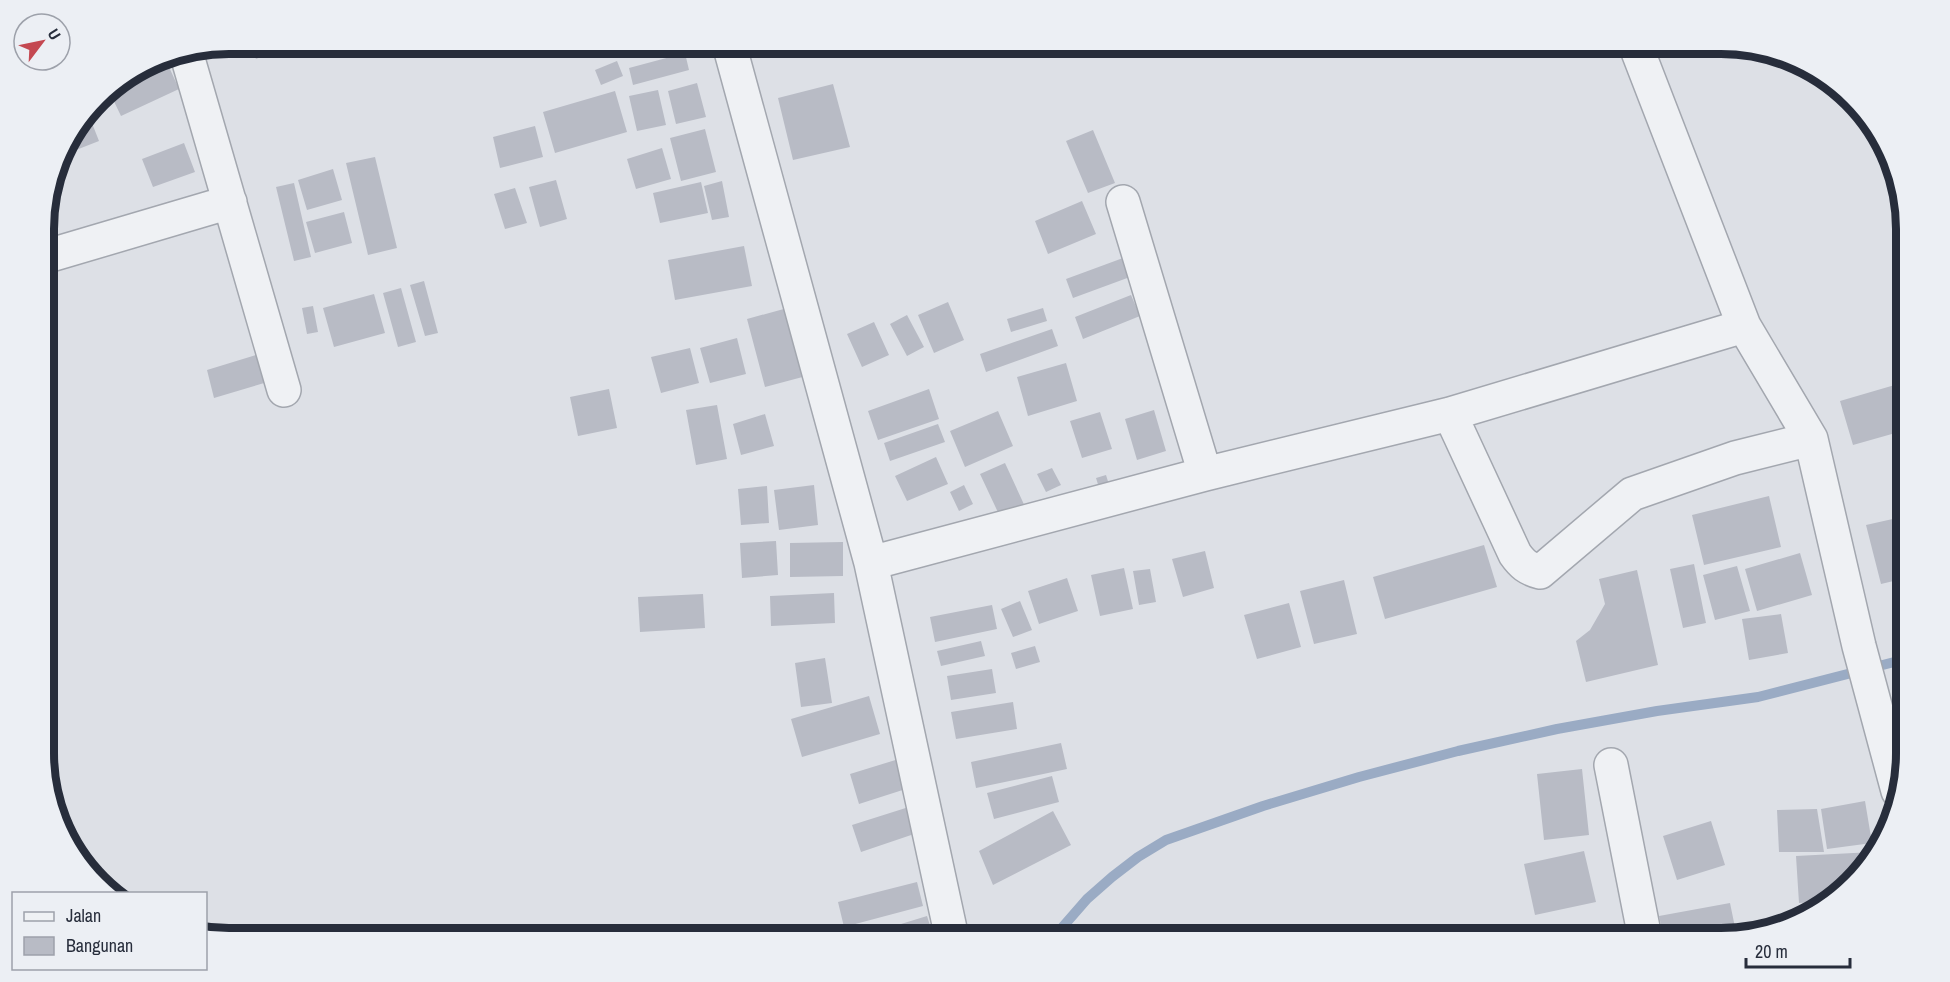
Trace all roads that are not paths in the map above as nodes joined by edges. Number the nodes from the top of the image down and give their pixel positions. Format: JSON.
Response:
{"nodes":[{"id":1,"x":732,"y":54,"type":"edge"},
{"id":2,"x":1639,"y":54,"type":"edge"},
{"id":3,"x":188,"y":59,"type":"edge"},
{"id":4,"x":230,"y":202,"type":"junction"},
{"id":5,"x":1123,"y":202,"type":"dead end"},
{"id":6,"x":54,"y":254,"type":"edge"},
{"id":7,"x":1744,"y":326,"type":"junction"},
{"id":8,"x":284,"y":390,"type":"dead end"},
{"id":9,"x":1450,"y":414,"type":"junction"},
{"id":10,"x":1811,"y":439,"type":"junction"},
{"id":11,"x":1205,"y":474,"type":"junction"},
{"id":12,"x":871,"y":563,"type":"junction"},
{"id":13,"x":1611,"y":765,"type":"dead end"},
{"id":14,"x":1895,"y":770,"type":"edge"},
{"id":15,"x":950,"y":928,"type":"edge"},
{"id":16,"x":1643,"y":928,"type":"edge"}],
"edges":[{"from":1,"to":12,"type":"street"},
{"from":2,"to":7,"type":"street"},
{"from":3,"to":4,"type":"street"},
{"from":4,"to":6,"type":"street"},
{"from":4,"to":8,"type":"street"},
{"from":5,"to":11,"type":"street"},
{"from":7,"to":9,"type":"street"},
{"from":7,"to":10,"type":"street"},
{"from":9,"to":10,"type":"street"},
{"from":9,"to":11,"type":"street"},
{"from":10,"to":14,"type":"street"},
{"from":11,"to":12,"type":"street"},
{"from":12,"to":15,"type":"street"},
{"from":13,"to":16,"type":"street"}]}
